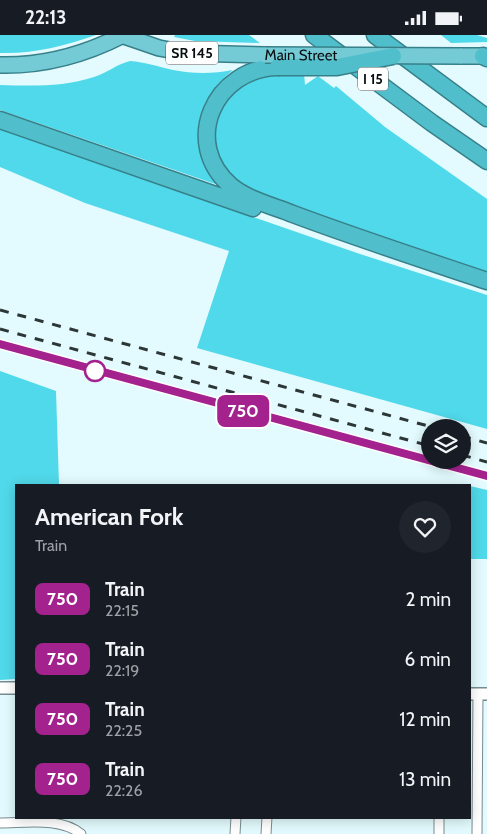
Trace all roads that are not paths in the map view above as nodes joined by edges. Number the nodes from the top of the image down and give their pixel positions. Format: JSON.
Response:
{"nodes":[{"id":1,"x":122,"y":35,"type":"edge"},
{"id":2,"x":314,"y":35,"type":"edge"},
{"id":3,"x":375,"y":35,"type":"edge"},
{"id":4,"x":393,"y":56,"type":"junction"},
{"id":5,"x":485,"y":57,"type":"edge"},
{"id":6,"x":0,"y":65,"type":"edge"},
{"id":7,"x":487,"y":118,"type":"edge"},
{"id":8,"x":0,"y":120,"type":"edge"},
{"id":9,"x":487,"y":161,"type":"edge"},
{"id":10,"x":331,"y":228,"type":"junction"},
{"id":11,"x":487,"y":281,"type":"edge"},
{"id":12,"x":15,"y":687,"type":"edge"},
{"id":13,"x":0,"y":688,"type":"edge"},
{"id":14,"x":478,"y":694,"type":"edge"},
{"id":15,"x":236,"y":819,"type":"edge"},
{"id":16,"x":266,"y":819,"type":"edge"},
{"id":17,"x":439,"y":819,"type":"edge"},
{"id":18,"x":0,"y":823,"type":"edge"},
{"id":19,"x":81,"y":834,"type":"edge"},
{"id":20,"x":235,"y":834,"type":"edge"},
{"id":21,"x":266,"y":834,"type":"edge"},
{"id":22,"x":439,"y":834,"type":"edge"},
{"id":23,"x":477,"y":834,"type":"edge"}],
"edges":[{"from":1,"to":4,"type":"highway","name":"Main Street","number":"SR 145","bridge":true},
{"from":1,"to":6,"type":"highway","number":"SR 145"},
{"from":2,"to":9,"type":"highway","number":"I 15"},
{"from":3,"to":7,"type":"highway","number":"I 15"},
{"from":4,"to":5,"type":"highway","name":"Main Street","number":"SR 145","bridge":true},
{"from":4,"to":10,"type":"highway","bridge":true},
{"from":8,"to":10,"type":"highway"},
{"from":10,"to":11,"type":"highway"},
{"from":12,"to":13,"type":"street"},
{"from":14,"to":23,"type":"street"},
{"from":15,"to":20,"type":"street"},
{"from":16,"to":21,"type":"street"},
{"from":17,"to":22,"type":"street"},
{"from":18,"to":19,"type":"street"}]}
